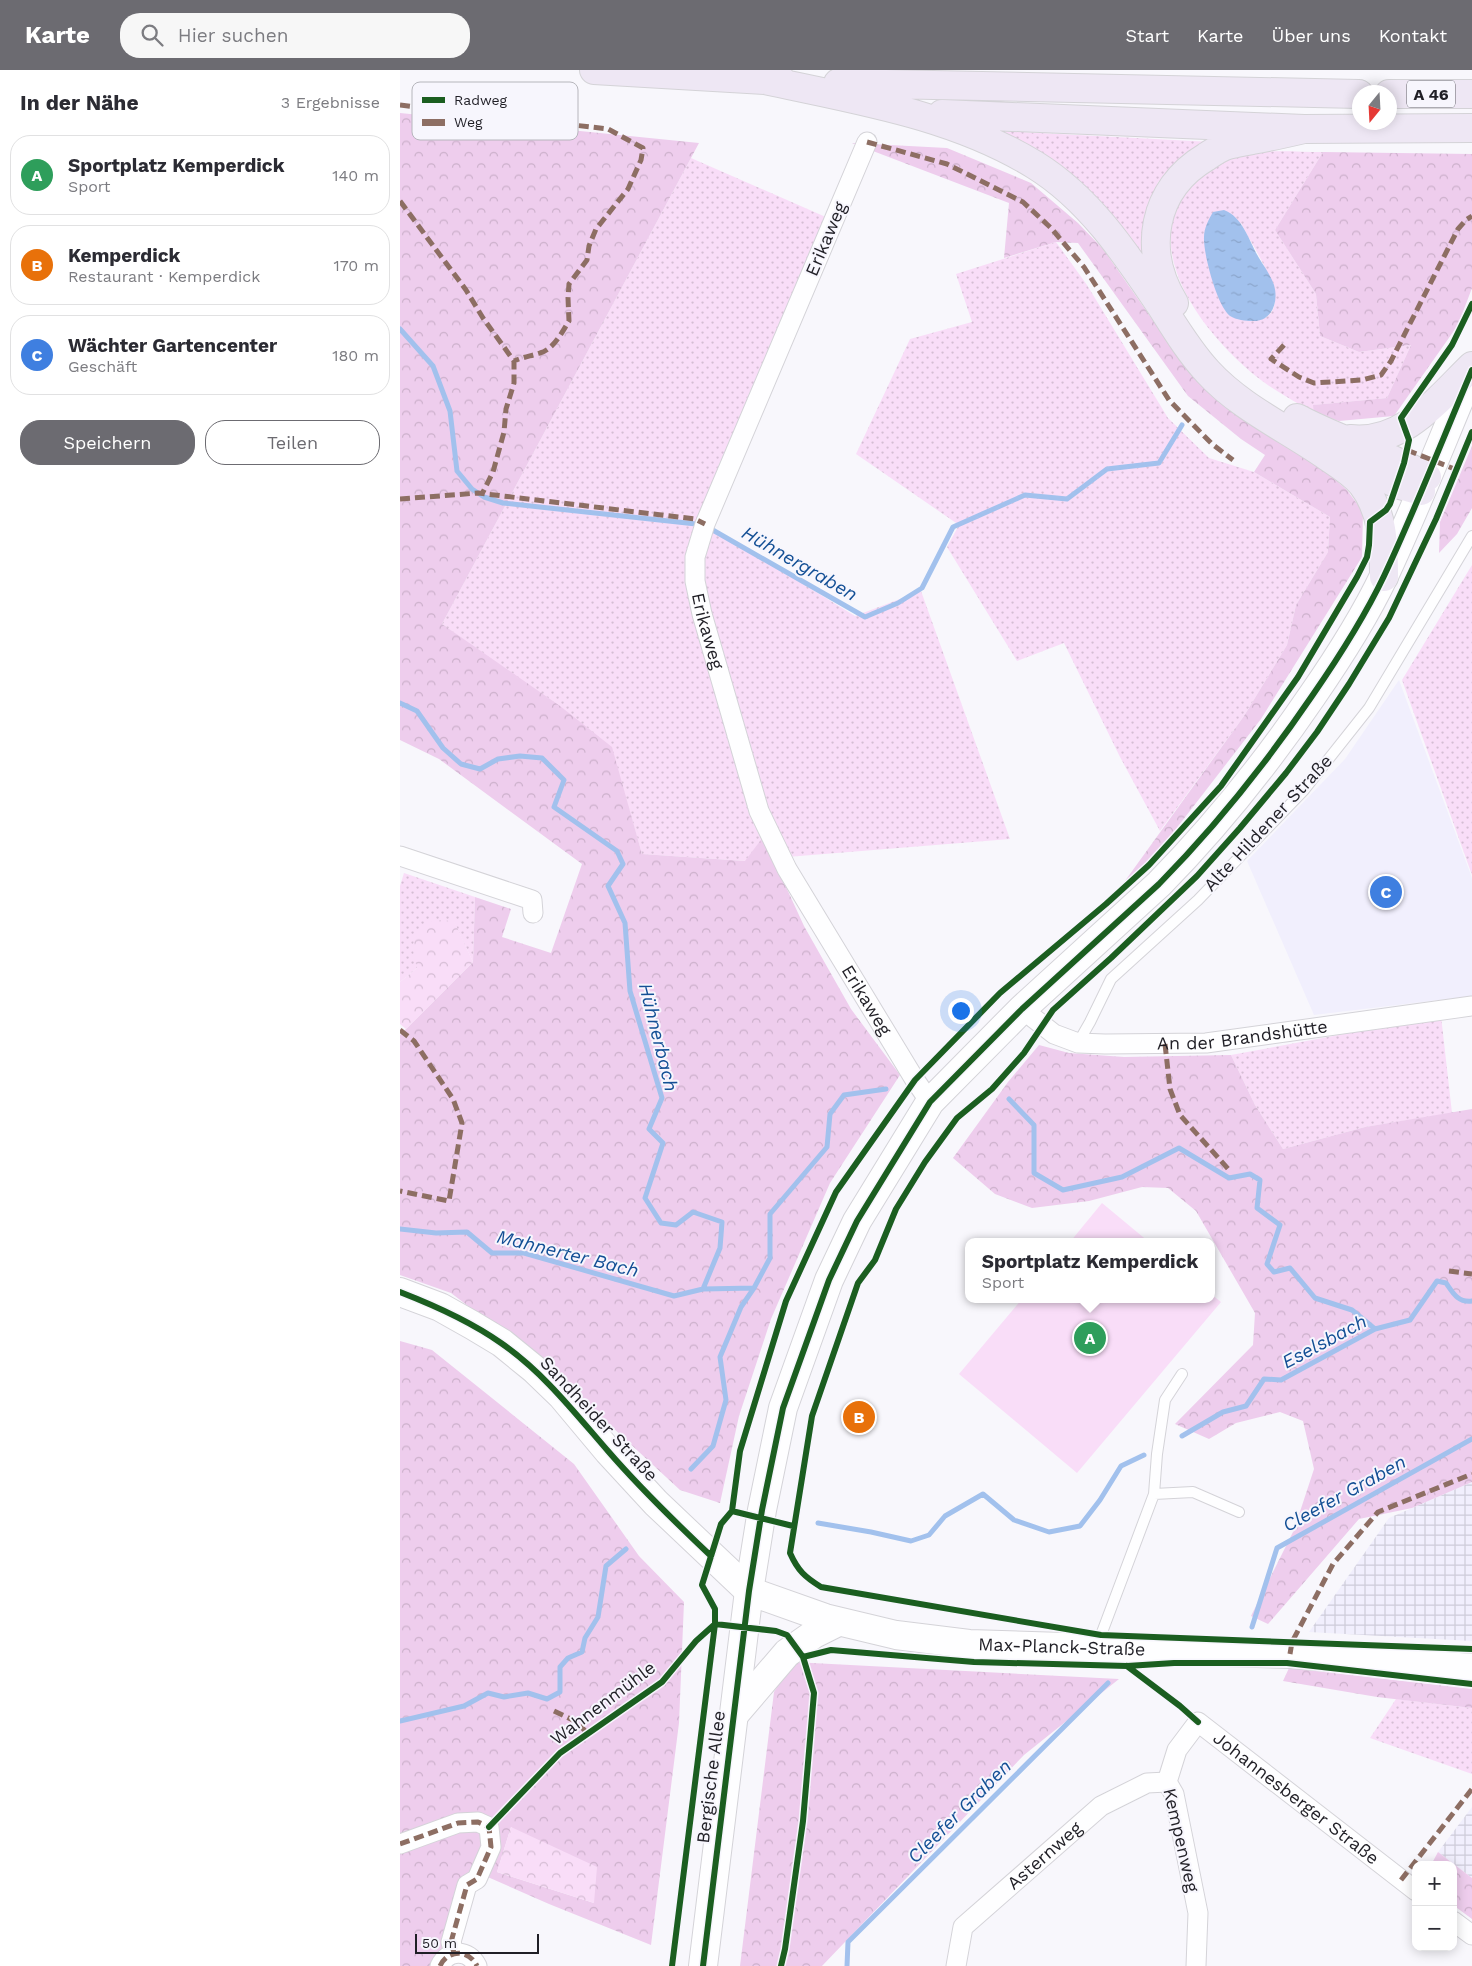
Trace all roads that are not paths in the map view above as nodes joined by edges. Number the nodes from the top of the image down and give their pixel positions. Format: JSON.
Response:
{"nodes":[{"id":1,"x":594,"y":70,"type":"edge"},
{"id":2,"x":765,"y":80,"type":"junction"},
{"id":3,"x":1352,"y":94,"type":"edge"},
{"id":4,"x":1397,"y":94,"type":"edge"},
{"id":5,"x":1472,"y":94,"type":"edge"},
{"id":6,"x":915,"y":113,"type":"junction"},
{"id":7,"x":1472,"y":128,"type":"edge"},
{"id":8,"x":1304,"y":129,"type":"junction"},
{"id":9,"x":867,"y":142,"type":"dead end"},
{"id":10,"x":1472,"y":366,"type":"edge"},
{"id":11,"x":1472,"y":370,"type":"edge"},
{"id":12,"x":1335,"y":437,"type":"junction"},
{"id":13,"x":1305,"y":441,"type":"junction"},
{"id":14,"x":1424,"y":484,"type":"junction"},
{"id":15,"x":1472,"y":536,"type":"edge"},
{"id":16,"x":1384,"y":577,"type":"junction"},
{"id":17,"x":400,"y":856,"type":"edge"},
{"id":18,"x":533,"y":913,"type":"dead end"},
{"id":19,"x":1472,"y":1006,"type":"edge"},
{"id":20,"x":1022,"y":1009,"type":"junction"},
{"id":21,"x":1078,"y":1042,"type":"junction"},
{"id":22,"x":930,"y":1102,"type":"junction"},
{"id":23,"x":400,"y":1292,"type":"edge"},
{"id":24,"x":1182,"y":1374,"type":"dead end"},
{"id":25,"x":1154,"y":1494,"type":"junction"},
{"id":26,"x":1239,"y":1512,"type":"dead end"},
{"id":27,"x":749,"y":1591,"type":"junction"},
{"id":28,"x":838,"y":1622,"type":"junction"},
{"id":29,"x":1098,"y":1649,"type":"junction"},
{"id":30,"x":1472,"y":1668,"type":"edge"},
{"id":31,"x":734,"y":1715,"type":"junction"},
{"id":32,"x":1198,"y":1722,"type":"joint"},
{"id":33,"x":1167,"y":1782,"type":"junction"},
{"id":34,"x":400,"y":1844,"type":"edge"},
{"id":35,"x":1412,"y":1889,"type":"edge"},
{"id":36,"x":1457,"y":1924,"type":"edge"},
{"id":37,"x":1472,"y":1935,"type":"edge"},
{"id":38,"x":447,"y":1960,"type":"edge"},
{"id":39,"x":477,"y":1966,"type":"edge"},
{"id":40,"x":703,"y":1966,"type":"edge"},
{"id":41,"x":956,"y":1966,"type":"edge"},
{"id":42,"x":1196,"y":1966,"type":"edge"}],
"edges":[{"from":1,"to":2,"type":"highway"},
{"from":2,"to":3,"type":"highway"},
{"from":2,"to":6,"type":"highway"},
{"from":4,"to":5,"type":"highway","number":"A 46"},
{"from":6,"to":8,"type":"highway"},
{"from":6,"to":13,"type":"highway"},
{"from":7,"to":8,"type":"highway"},
{"from":8,"to":12,"type":"highway"},
{"from":9,"to":22,"type":"street","name":"Erikaweg"},
{"from":10,"to":12,"type":"highway"},
{"from":11,"to":14,"type":"main road","name":"Bergische Allee"},
{"from":12,"to":14,"type":"highway"},
{"from":13,"to":14,"type":"highway"},
{"from":13,"to":16,"type":"highway"},
{"from":14,"to":16,"type":"main road","name":"Bergische Allee"},
{"from":15,"to":21,"type":"lane","name":"Alte Hildener Straße"},
{"from":16,"to":20,"type":"main road","name":"Bergische Allee"},
{"from":17,"to":18,"type":"street"},
{"from":19,"to":21,"type":"street","name":"An der Brandshütte"},
{"from":20,"to":21,"type":"street","name":"An der Brandshütte"},
{"from":20,"to":22,"type":"main road","name":"Bergische Allee"},
{"from":22,"to":27,"type":"main road","name":"Bergische Allee"},
{"from":23,"to":27,"type":"main road","name":"Sandheider Straße"},
{"from":24,"to":25,"type":"lane"},
{"from":25,"to":26,"type":"lane"},
{"from":25,"to":29,"type":"lane"},
{"from":27,"to":28,"type":"main road","name":"Max-Planck-Straße"},
{"from":27,"to":31,"type":"main road","name":"Bergische Allee"},
{"from":28,"to":29,"type":"main road","name":"Max-Planck-Straße"},
{"from":28,"to":31,"type":"main road"},
{"from":29,"to":30,"type":"main road","name":"Max-Planck-Straße"},
{"from":31,"to":40,"type":"main road","name":"Bergische Allee"},
{"from":32,"to":33,"type":"street","name":"Kempenweg"},
{"from":32,"to":35,"type":"street","name":"Johannesberger Straße"},
{"from":33,"to":41,"type":"street","name":"Asternweg"},
{"from":33,"to":42,"type":"street","name":"Kempenweg"},
{"from":34,"to":38,"type":"street"},
{"from":36,"to":37,"type":"street"},
{"from":38,"to":39,"type":"street"}]}
